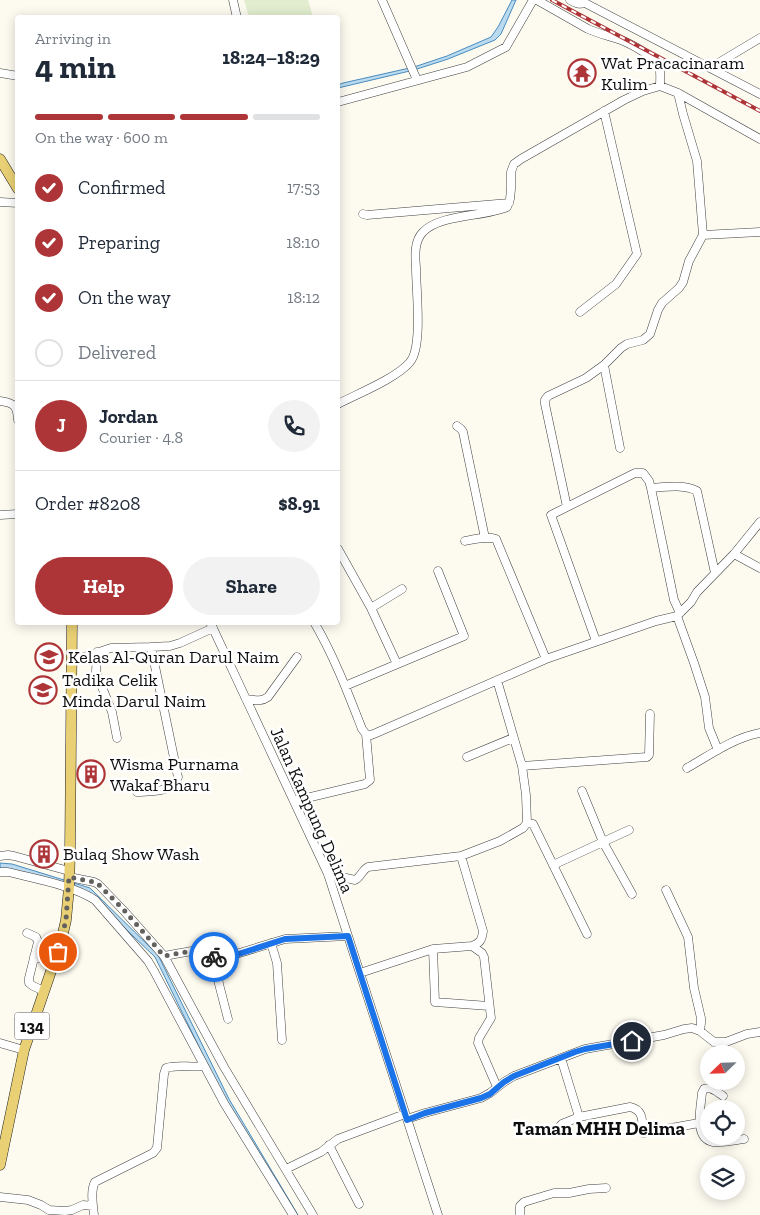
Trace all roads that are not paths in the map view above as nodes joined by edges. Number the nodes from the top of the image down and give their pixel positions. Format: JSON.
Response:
{"nodes":[{"id":1,"x":233,"y":0,"type":"edge"},
{"id":2,"x":382,"y":0,"type":"edge"},
{"id":3,"x":535,"y":0,"type":"edge"},
{"id":4,"x":570,"y":0,"type":"edge"},
{"id":5,"x":584,"y":1,"type":"edge"},
{"id":6,"x":236,"y":15,"type":"edge"},
{"id":7,"x":760,"y":38,"type":"edge"},
{"id":8,"x":710,"y":68,"type":"junction"},
{"id":9,"x":0,"y":73,"type":"edge"},
{"id":10,"x":15,"y":76,"type":"edge"},
{"id":11,"x":418,"y":80,"type":"junction"},
{"id":12,"x":660,"y":86,"type":"junction"},
{"id":13,"x":678,"y":93,"type":"junction"},
{"id":14,"x":760,"y":94,"type":"edge"},
{"id":15,"x":340,"y":101,"type":"edge"},
{"id":16,"x":604,"y":111,"type":"junction"},
{"id":17,"x":760,"y":139,"type":"edge"},
{"id":18,"x":0,"y":159,"type":"edge"},
{"id":19,"x":15,"y":184,"type":"edge"},
{"id":20,"x":0,"y":202,"type":"edge"},
{"id":21,"x":15,"y":203,"type":"edge"},
{"id":22,"x":508,"y":203,"type":"junction"},
{"id":23,"x":432,"y":210,"type":"junction"},
{"id":24,"x":363,"y":214,"type":"dead end"},
{"id":25,"x":434,"y":225,"type":"junction"},
{"id":26,"x":760,"y":232,"type":"edge"},
{"id":27,"x":703,"y":234,"type":"junction"},
{"id":28,"x":580,"y":312,"type":"dead end"},
{"id":29,"x":604,"y":365,"type":"junction"},
{"id":30,"x":0,"y":401,"type":"edge"},
{"id":31,"x":340,"y":403,"type":"edge"},
{"id":32,"x":15,"y":406,"type":"edge"},
{"id":33,"x":457,"y":426,"type":"dead end"},
{"id":34,"x":620,"y":448,"type":"dead end"},
{"id":35,"x":651,"y":488,"type":"junction"},
{"id":36,"x":567,"y":507,"type":"junction"},
{"id":37,"x":15,"y":514,"type":"edge"},
{"id":38,"x":0,"y":515,"type":"edge"},
{"id":39,"x":760,"y":522,"type":"edge"},
{"id":40,"x":485,"y":538,"type":"junction"},
{"id":41,"x":465,"y":541,"type":"dead end"},
{"id":42,"x":340,"y":553,"type":"edge"},
{"id":43,"x":734,"y":554,"type":"junction"},
{"id":44,"x":760,"y":568,"type":"edge"},
{"id":45,"x":438,"y":572,"type":"dead end"},
{"id":46,"x":715,"y":573,"type":"junction"},
{"id":47,"x":402,"y":589,"type":"dead end"},
{"id":48,"x":371,"y":608,"type":"junction"},
{"id":49,"x":679,"y":615,"type":"junction"},
{"id":50,"x":72,"y":625,"type":"edge"},
{"id":51,"x":212,"y":625,"type":"edge"},
{"id":52,"x":316,"y":625,"type":"edge"},
{"id":53,"x":596,"y":641,"type":"junction"},
{"id":54,"x":151,"y":647,"type":"junction"},
{"id":55,"x":97,"y":652,"type":"junction"},
{"id":56,"x":297,"y":658,"type":"dead end"},
{"id":57,"x":546,"y":660,"type":"junction"},
{"id":58,"x":72,"y":661,"type":"junction"},
{"id":59,"x":397,"y":664,"type":"junction"},
{"id":60,"x":497,"y":680,"type":"junction"},
{"id":61,"x":345,"y":686,"type":"junction"},
{"id":62,"x":246,"y":699,"type":"junction"},
{"id":63,"x":650,"y":714,"type":"dead end"},
{"id":64,"x":760,"y":733,"type":"edge"},
{"id":65,"x":366,"y":734,"type":"junction"},
{"id":66,"x":117,"y":738,"type":"dead end"},
{"id":67,"x":513,"y":738,"type":"junction"},
{"id":68,"x":718,"y":750,"type":"junction"},
{"id":69,"x":467,"y":757,"type":"dead end"},
{"id":70,"x":522,"y":766,"type":"junction"},
{"id":71,"x":687,"y":768,"type":"dead end"},
{"id":72,"x":582,"y":791,"type":"dead end"},
{"id":73,"x":138,"y":792,"type":"dead end"},
{"id":74,"x":294,"y":801,"type":"junction"},
{"id":75,"x":527,"y":822,"type":"junction"},
{"id":76,"x":629,"y":830,"type":"dead end"},
{"id":77,"x":603,"y":842,"type":"junction"},
{"id":78,"x":0,"y":856,"type":"edge"},
{"id":79,"x":461,"y":856,"type":"junction"},
{"id":80,"x":553,"y":865,"type":"junction"},
{"id":81,"x":0,"y":872,"type":"edge"},
{"id":82,"x":69,"y":874,"type":"junction"},
{"id":83,"x":328,"y":874,"type":"junction"},
{"id":84,"x":69,"y":888,"type":"junction"},
{"id":85,"x":666,"y":890,"type":"dead end"},
{"id":86,"x":632,"y":894,"type":"dead end"},
{"id":87,"x":27,"y":933,"type":"dead end"},
{"id":88,"x":587,"y":934,"type":"dead end"},
{"id":89,"x":348,"y":936,"type":"junction"},
{"id":90,"x":271,"y":943,"type":"junction"},
{"id":91,"x":472,"y":946,"type":"junction"},
{"id":92,"x":433,"y":949,"type":"junction"},
{"id":93,"x":164,"y":956,"type":"junction"},
{"id":94,"x":34,"y":957,"type":"junction"},
{"id":95,"x":216,"y":958,"type":"junction"},
{"id":96,"x":54,"y":962,"type":"junction"},
{"id":97,"x":360,"y":973,"type":"junction"},
{"id":98,"x":44,"y":991,"type":"junction"},
{"id":99,"x":490,"y":1006,"type":"junction"},
{"id":100,"x":228,"y":1019,"type":"dead end"},
{"id":101,"x":700,"y":1031,"type":"junction"},
{"id":102,"x":760,"y":1032,"type":"edge"},
{"id":103,"x":282,"y":1040,"type":"dead end"},
{"id":104,"x":0,"y":1044,"type":"edge"},
{"id":105,"x":24,"y":1050,"type":"junction"},
{"id":106,"x":561,"y":1058,"type":"junction"},
{"id":107,"x":203,"y":1066,"type":"junction"},
{"id":108,"x":497,"y":1087,"type":"junction"},
{"id":109,"x":723,"y":1096,"type":"dead end"},
{"id":110,"x":406,"y":1117,"type":"junction"},
{"id":111,"x":579,"y":1117,"type":"junction"},
{"id":112,"x":699,"y":1123,"type":"junction"},
{"id":113,"x":558,"y":1128,"type":"dead end"},
{"id":114,"x":700,"y":1130,"type":"edge"},
{"id":115,"x":329,"y":1145,"type":"junction"},
{"id":116,"x":0,"y":1165,"type":"edge"},
{"id":117,"x":286,"y":1169,"type":"junction"},
{"id":118,"x":606,"y":1188,"type":"dead end"},
{"id":119,"x":0,"y":1197,"type":"edge"},
{"id":120,"x":359,"y":1204,"type":"dead end"},
{"id":121,"x":94,"y":1206,"type":"junction"},
{"id":122,"x":94,"y":1215,"type":"edge"},
{"id":123,"x":293,"y":1215,"type":"edge"},
{"id":124,"x":314,"y":1215,"type":"edge"},
{"id":125,"x":438,"y":1215,"type":"edge"},
{"id":126,"x":520,"y":1215,"type":"edge"}],
"edges":[{"from":1,"to":6,"type":"street"},
{"from":2,"to":11,"type":"street"},
{"from":3,"to":11,"type":"street"},
{"from":3,"to":12,"type":"street"},
{"from":4,"to":5,"type":"street"},
{"from":5,"to":8,"type":"street"},
{"from":7,"to":8,"type":"street"},
{"from":8,"to":14,"type":"street"},
{"from":9,"to":10,"type":"street"},
{"from":11,"to":15,"type":"street"},
{"from":12,"to":13,"type":"street"},
{"from":12,"to":16,"type":"street"},
{"from":13,"to":17,"type":"street"},
{"from":13,"to":27,"type":"street"},
{"from":16,"to":22,"type":"street"},
{"from":16,"to":28,"type":"street"},
{"from":18,"to":19,"type":"main road"},
{"from":20,"to":21,"type":"street"},
{"from":22,"to":23,"type":"street"},
{"from":22,"to":25,"type":"street"},
{"from":23,"to":24,"type":"street"},
{"from":23,"to":25,"type":"street"},
{"from":25,"to":31,"type":"street"},
{"from":26,"to":27,"type":"street"},
{"from":27,"to":29,"type":"street"},
{"from":29,"to":34,"type":"street"},
{"from":29,"to":36,"type":"street"},
{"from":30,"to":32,"type":"street"},
{"from":33,"to":40,"type":"street"},
{"from":35,"to":36,"type":"street"},
{"from":35,"to":46,"type":"street"},
{"from":35,"to":49,"type":"street"},
{"from":36,"to":53,"type":"street"},
{"from":37,"to":38,"type":"street"},
{"from":39,"to":43,"type":"street"},
{"from":40,"to":41,"type":"street"},
{"from":40,"to":57,"type":"street"},
{"from":42,"to":48,"type":"street"},
{"from":43,"to":44,"type":"street"},
{"from":43,"to":46,"type":"street"},
{"from":45,"to":59,"type":"street"},
{"from":46,"to":49,"type":"street"},
{"from":47,"to":48,"type":"street"},
{"from":48,"to":59,"type":"street"},
{"from":49,"to":53,"type":"street"},
{"from":49,"to":68,"type":"street"},
{"from":50,"to":58,"type":"main road","number":"134"},
{"from":51,"to":54,"type":"street"},
{"from":51,"to":62,"type":"street","name":"Jalan Kampung Delima"},
{"from":52,"to":61,"type":"street"},
{"from":53,"to":57,"type":"street"},
{"from":54,"to":55,"type":"street"},
{"from":54,"to":73,"type":"street"},
{"from":55,"to":58,"type":"street"},
{"from":55,"to":66,"type":"street"},
{"from":56,"to":62,"type":"street"},
{"from":57,"to":60,"type":"street"},
{"from":58,"to":82,"type":"main road","number":"134"},
{"from":59,"to":61,"type":"street"},
{"from":60,"to":65,"type":"street"},
{"from":60,"to":67,"type":"street"},
{"from":61,"to":65,"type":"street"},
{"from":62,"to":74,"type":"street","name":"Jalan Kampung Delima"},
{"from":63,"to":70,"type":"street"},
{"from":64,"to":68,"type":"street"},
{"from":65,"to":74,"type":"street"},
{"from":67,"to":69,"type":"street"},
{"from":67,"to":70,"type":"street"},
{"from":68,"to":71,"type":"street"},
{"from":70,"to":75,"type":"street"},
{"from":72,"to":77,"type":"street"},
{"from":74,"to":83,"type":"street","name":"Jalan Kampung Delima"},
{"from":75,"to":79,"type":"street"},
{"from":75,"to":80,"type":"street"},
{"from":76,"to":77,"type":"street"},
{"from":77,"to":80,"type":"street"},
{"from":77,"to":86,"type":"street"},
{"from":78,"to":82,"type":"street"},
{"from":79,"to":83,"type":"street"},
{"from":79,"to":91,"type":"street"},
{"from":80,"to":88,"type":"street"},
{"from":81,"to":84,"type":"street"},
{"from":82,"to":84,"type":"main road","number":"134"},
{"from":82,"to":93,"type":"street"},
{"from":83,"to":89,"type":"street","name":"Jalan Kampung Delima"},
{"from":84,"to":96,"type":"main road","number":"134"},
{"from":84,"to":107,"type":"street"},
{"from":85,"to":101,"type":"street"},
{"from":87,"to":94,"type":"street"},
{"from":89,"to":90,"type":"street"},
{"from":89,"to":97,"type":"street","name":"Jalan Kampung Delima"},
{"from":90,"to":95,"type":"street"},
{"from":90,"to":103,"type":"street"},
{"from":91,"to":92,"type":"street"},
{"from":91,"to":99,"type":"street"},
{"from":92,"to":97,"type":"street"},
{"from":92,"to":99,"type":"street"},
{"from":93,"to":95,"type":"street"},
{"from":93,"to":117,"type":"street"},
{"from":94,"to":96,"type":"street"},
{"from":94,"to":98,"type":"street"},
{"from":95,"to":100,"type":"street"},
{"from":96,"to":98,"type":"main road","number":"134"},
{"from":97,"to":110,"type":"street","name":"Jalan Kampung Delima"},
{"from":98,"to":105,"type":"main road","number":"134"},
{"from":99,"to":108,"type":"street"},
{"from":101,"to":102,"type":"street"},
{"from":101,"to":106,"type":"street"},
{"from":104,"to":105,"type":"street"},
{"from":105,"to":116,"type":"main road","number":"134"},
{"from":106,"to":108,"type":"street"},
{"from":106,"to":111,"type":"street"},
{"from":107,"to":121,"type":"street"},
{"from":107,"to":123,"type":"street"},
{"from":108,"to":110,"type":"street"},
{"from":109,"to":112,"type":"street"},
{"from":110,"to":115,"type":"street"},
{"from":110,"to":125,"type":"street","name":"Jalan Kampung Delima"},
{"from":111,"to":112,"type":"street"},
{"from":111,"to":113,"type":"street"},
{"from":112,"to":114,"type":"street"},
{"from":115,"to":117,"type":"street"},
{"from":115,"to":120,"type":"street"},
{"from":117,"to":124,"type":"street"},
{"from":118,"to":126,"type":"street"},
{"from":119,"to":121,"type":"street"},
{"from":121,"to":122,"type":"street"}]}
